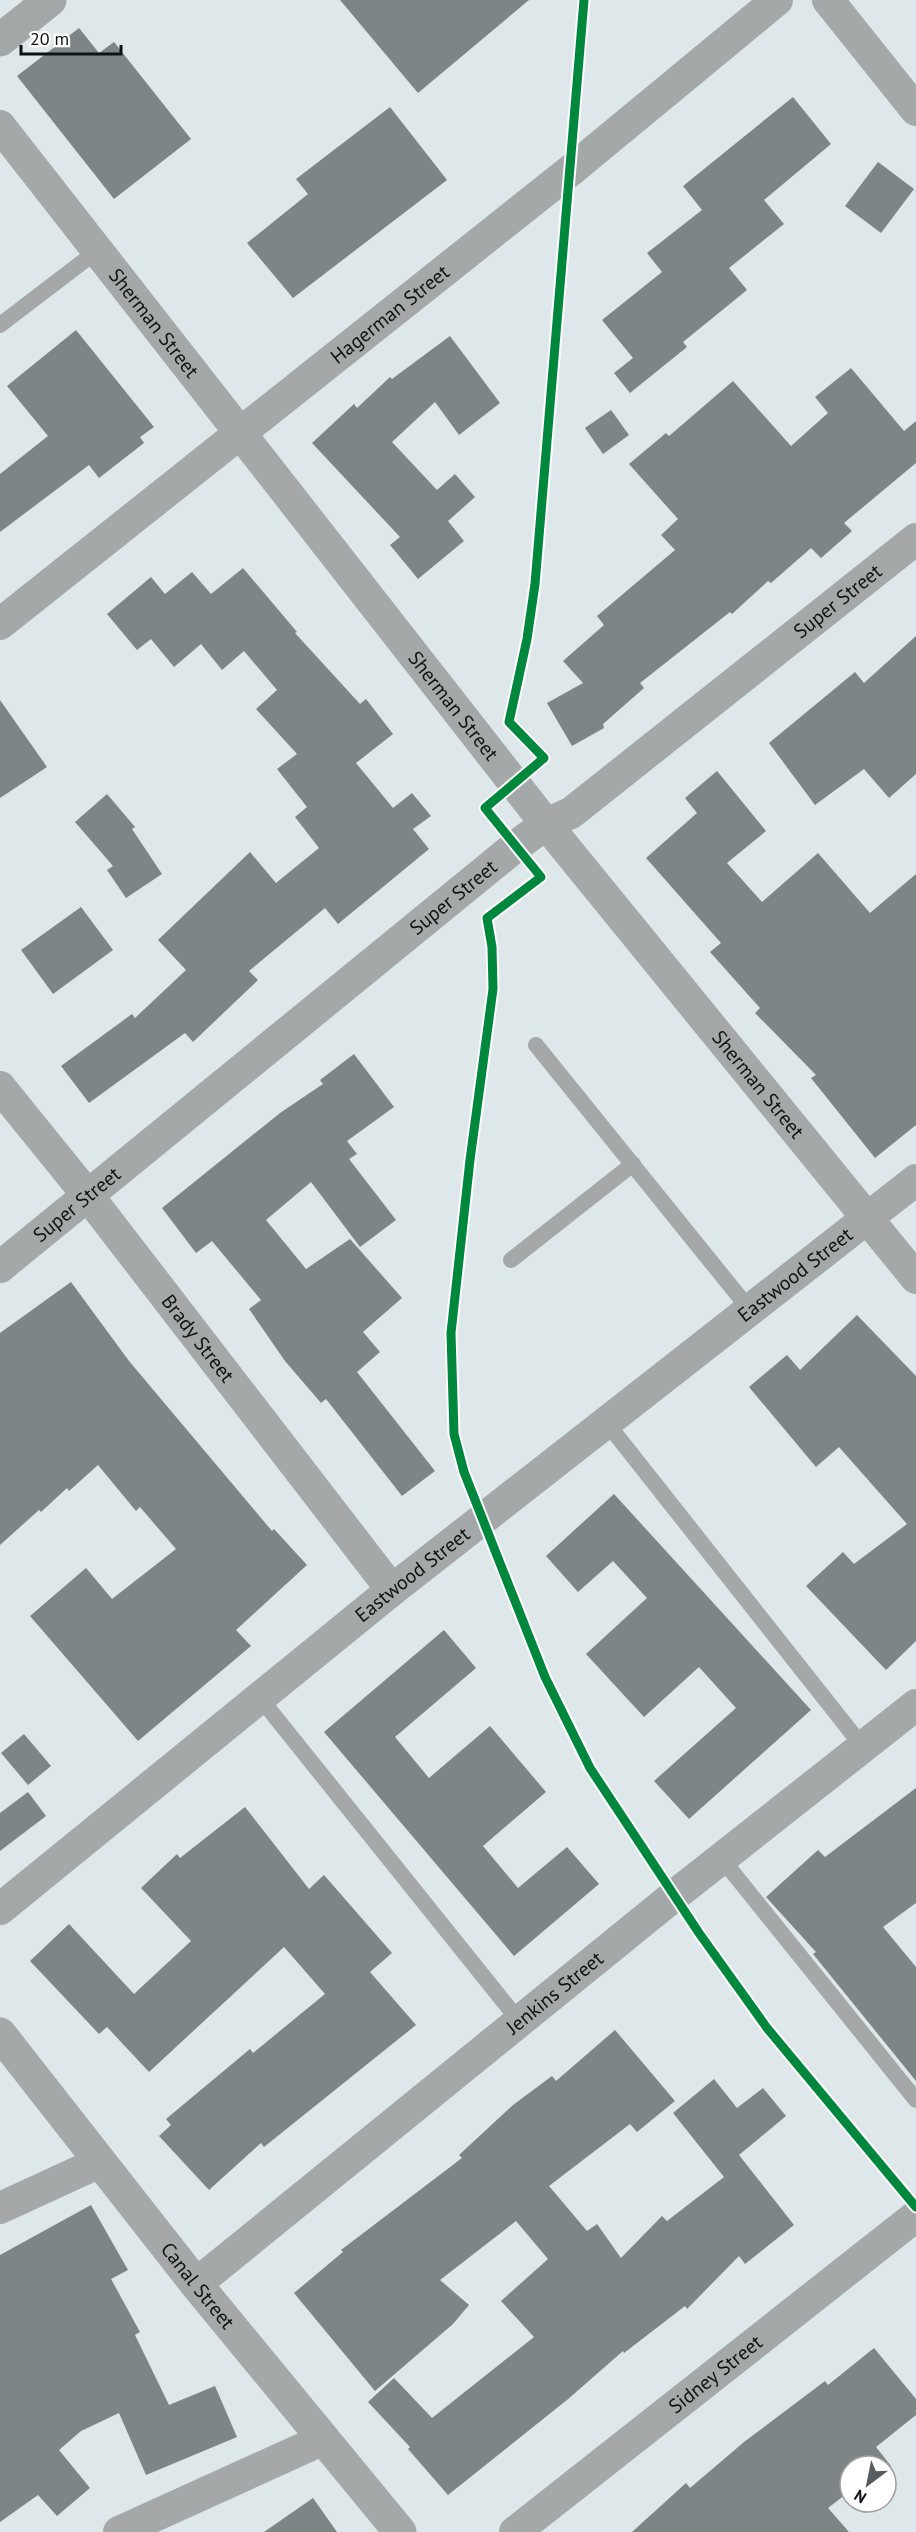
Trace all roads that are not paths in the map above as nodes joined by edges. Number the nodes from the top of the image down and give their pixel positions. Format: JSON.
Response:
{"nodes":[{"id":1,"x":50,"y":0,"type":"edge"},
{"id":2,"x":777,"y":0,"type":"edge"},
{"id":3,"x":828,"y":0,"type":"edge"},
{"id":4,"x":0,"y":40,"type":"edge"},
{"id":5,"x":916,"y":110,"type":"edge"},
{"id":6,"x":0,"y":126,"type":"edge"},
{"id":7,"x":97,"y":251,"type":"junction"},
{"id":8,"x":0,"y":325,"type":"edge"},
{"id":9,"x":242,"y":433,"type":"junction"},
{"id":10,"x":916,"y":539,"type":"edge"},
{"id":11,"x":0,"y":624,"type":"edge"},
{"id":12,"x":546,"y":824,"type":"junction"},
{"id":13,"x":536,"y":1045,"type":"dead end"},
{"id":14,"x":0,"y":1087,"type":"edge"},
{"id":15,"x":633,"y":1164,"type":"junction"},
{"id":16,"x":916,"y":1180,"type":"edge"},
{"id":17,"x":88,"y":1197,"type":"junction"},
{"id":18,"x":868,"y":1218,"type":"junction"},
{"id":19,"x":511,"y":1260,"type":"dead end"},
{"id":20,"x":0,"y":1267,"type":"edge"},
{"id":21,"x":916,"y":1278,"type":"edge"},
{"id":22,"x":750,"y":1310,"type":"junction"},
{"id":23,"x":606,"y":1422,"type":"junction"},
{"id":24,"x":393,"y":1590,"type":"junction"},
{"id":25,"x":260,"y":1698,"type":"junction"},
{"id":26,"x":916,"y":1705,"type":"edge"},
{"id":27,"x":863,"y":1747,"type":"junction"},
{"id":28,"x":722,"y":1859,"type":"junction"},
{"id":29,"x":0,"y":1909,"type":"edge"},
{"id":30,"x":520,"y":2022,"type":"junction"},
{"id":31,"x":0,"y":2034,"type":"edge"},
{"id":32,"x":916,"y":2100,"type":"edge"},
{"id":33,"x":100,"y":2162,"type":"junction"},
{"id":34,"x":0,"y":2208,"type":"edge"},
{"id":35,"x":916,"y":2216,"type":"edge"},
{"id":36,"x":196,"y":2284,"type":"junction"},
{"id":37,"x":324,"y":2439,"type":"junction"},
{"id":38,"x":119,"y":2532,"type":"edge"},
{"id":39,"x":400,"y":2532,"type":"edge"},
{"id":40,"x":515,"y":2532,"type":"edge"}],
"edges":[{"from":1,"to":4,"type":"main road"},
{"from":2,"to":9,"type":"street","name":"Hagerman Street"},
{"from":3,"to":5,"type":"street"},
{"from":6,"to":7,"type":"street","name":"Sherman Street"},
{"from":7,"to":8,"type":"lane"},
{"from":7,"to":9,"type":"street","name":"Sherman Street"},
{"from":9,"to":11,"type":"street","name":"Hagerman Street"},
{"from":9,"to":12,"type":"street","name":"Sherman Street"},
{"from":10,"to":12,"type":"street","name":"Super Street"},
{"from":12,"to":17,"type":"street","name":"Super Street"},
{"from":12,"to":18,"type":"street","name":"Sherman Street"},
{"from":13,"to":15,"type":"lane"},
{"from":14,"to":17,"type":"street","name":"Brady Street"},
{"from":15,"to":19,"type":"lane"},
{"from":15,"to":22,"type":"lane"},
{"from":16,"to":18,"type":"street","name":"Eastwood Street"},
{"from":17,"to":20,"type":"street","name":"Super Street"},
{"from":17,"to":24,"type":"street","name":"Brady Street"},
{"from":18,"to":21,"type":"street","name":"Sherman Street"},
{"from":18,"to":22,"type":"street","name":"Eastwood Street"},
{"from":22,"to":23,"type":"street","name":"Eastwood Street"},
{"from":23,"to":24,"type":"street","name":"Eastwood Street"},
{"from":23,"to":27,"type":"lane"},
{"from":24,"to":25,"type":"street","name":"Eastwood Street"},
{"from":25,"to":29,"type":"street","name":"Eastwood Street"},
{"from":25,"to":30,"type":"lane"},
{"from":26,"to":27,"type":"street","name":"Jenkins Street"},
{"from":27,"to":28,"type":"street","name":"Jenkins Street"},
{"from":28,"to":30,"type":"street","name":"Jenkins Street"},
{"from":28,"to":32,"type":"lane"},
{"from":30,"to":36,"type":"street","name":"Jenkins Street"},
{"from":31,"to":33,"type":"street","name":"Canal Street"},
{"from":33,"to":34,"type":"street"},
{"from":33,"to":36,"type":"street","name":"Canal Street"},
{"from":35,"to":40,"type":"street","name":"Sidney Street"},
{"from":36,"to":37,"type":"street","name":"Canal Street"},
{"from":37,"to":38,"type":"street"},
{"from":37,"to":39,"type":"street","name":"Canal Street"}]}
